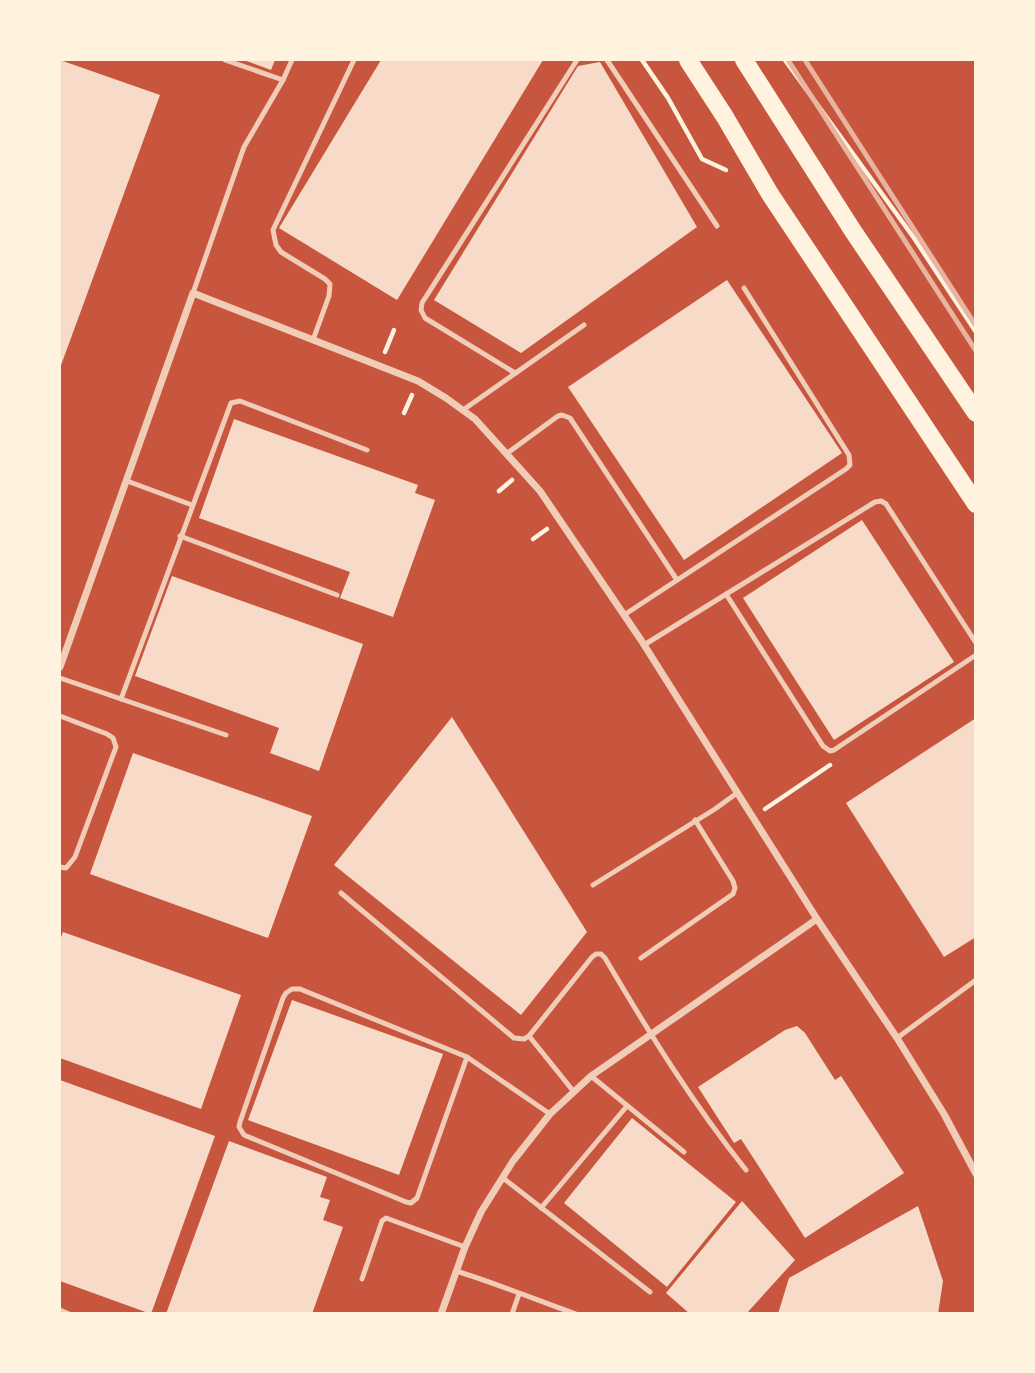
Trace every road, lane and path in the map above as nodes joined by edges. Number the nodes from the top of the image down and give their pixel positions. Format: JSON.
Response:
{"nodes":[{"id":1,"x":225,"y":60,"type":"edge"},
{"id":2,"x":292,"y":60,"type":"edge"},
{"id":3,"x":355,"y":60,"type":"edge"},
{"id":4,"x":577,"y":60,"type":"edge"},
{"id":5,"x":607,"y":60,"type":"edge"},
{"id":6,"x":642,"y":60,"type":"edge"},
{"id":7,"x":688,"y":60,"type":"edge"},
{"id":8,"x":744,"y":60,"type":"edge"},
{"id":9,"x":785,"y":60,"type":"edge"},
{"id":10,"x":283,"y":80,"type":"junction"},
{"id":11,"x":726,"y":170,"type":"dead end"},
{"id":12,"x":717,"y":226,"type":"dead end"},
{"id":13,"x":744,"y":288,"type":"dead end"},
{"id":14,"x":193,"y":293,"type":"junction"},
{"id":15,"x":584,"y":324,"type":"dead end"},
{"id":16,"x":394,"y":330,"type":"dead end"},
{"id":17,"x":975,"y":332,"type":"edge"},
{"id":18,"x":313,"y":340,"type":"junction"},
{"id":19,"x":379,"y":366,"type":"junction"},
{"id":20,"x":515,"y":373,"type":"junction"},
{"id":21,"x":463,"y":410,"type":"junction"},
{"id":22,"x":975,"y":413,"type":"edge"},
{"id":23,"x":367,"y":450,"type":"dead end"},
{"id":24,"x":506,"y":454,"type":"junction"},
{"id":25,"x":127,"y":481,"type":"junction"},
{"id":26,"x":975,"y":504,"type":"edge"},
{"id":27,"x":192,"y":505,"type":"junction"},
{"id":28,"x":180,"y":537,"type":"junction"},
{"id":29,"x":677,"y":580,"type":"junction"},
{"id":30,"x":726,"y":594,"type":"junction"},
{"id":31,"x":337,"y":595,"type":"dead end"},
{"id":32,"x":624,"y":615,"type":"junction"},
{"id":33,"x":975,"y":643,"type":"edge"},
{"id":34,"x":644,"y":645,"type":"junction"},
{"id":35,"x":975,"y":655,"type":"edge"},
{"id":36,"x":60,"y":667,"type":"edge"},
{"id":37,"x":60,"y":678,"type":"edge"},
{"id":38,"x":121,"y":699,"type":"junction"},
{"id":39,"x":60,"y":716,"type":"edge"},
{"id":40,"x":226,"y":735,"type":"dead end"},
{"id":41,"x":790,"y":791,"type":"dead end"},
{"id":42,"x":737,"y":793,"type":"junction"},
{"id":43,"x":753,"y":817,"type":"junction"},
{"id":44,"x":695,"y":820,"type":"junction"},
{"id":45,"x":60,"y":867,"type":"edge"},
{"id":46,"x":593,"y":885,"type":"dead end"},
{"id":47,"x":341,"y":893,"type":"dead end"},
{"id":48,"x":817,"y":919,"type":"junction"},
{"id":49,"x":641,"y":958,"type":"dead end"},
{"id":50,"x":975,"y":980,"type":"edge"},
{"id":51,"x":651,"y":1033,"type":"junction"},
{"id":52,"x":529,"y":1036,"type":"junction"},
{"id":53,"x":897,"y":1038,"type":"junction"},
{"id":54,"x":467,"y":1056,"type":"junction"},
{"id":55,"x":591,"y":1076,"type":"junction"},
{"id":56,"x":574,"y":1092,"type":"junction"},
{"id":57,"x":627,"y":1106,"type":"junction"},
{"id":58,"x":550,"y":1114,"type":"junction"},
{"id":59,"x":684,"y":1152,"type":"dead end"},
{"id":60,"x":746,"y":1170,"type":"dead end"},
{"id":61,"x":975,"y":1174,"type":"edge"},
{"id":62,"x":503,"y":1178,"type":"junction"},
{"id":63,"x":541,"y":1209,"type":"junction"},
{"id":64,"x":465,"y":1247,"type":"junction"},
{"id":65,"x":456,"y":1271,"type":"junction"},
{"id":66,"x":362,"y":1279,"type":"dead end"},
{"id":67,"x":650,"y":1292,"type":"dead end"},
{"id":68,"x":519,"y":1294,"type":"junction"},
{"id":69,"x":60,"y":1310,"type":"edge"},
{"id":70,"x":69,"y":1314,"type":"edge"},
{"id":71,"x":441,"y":1314,"type":"edge"},
{"id":72,"x":512,"y":1314,"type":"edge"},
{"id":73,"x":576,"y":1314,"type":"edge"}],
"edges":[{"from":1,"to":10,"type":"lane"},
{"from":2,"to":10,"type":"lane"},
{"from":3,"to":18,"type":"lane"},
{"from":4,"to":20,"type":"lane"},
{"from":5,"to":12,"type":"lane"},
{"from":6,"to":11,"type":"path"},
{"from":7,"to":26,"type":"main road"},
{"from":8,"to":22,"type":"main road"},
{"from":9,"to":17,"type":"path"},
{"from":10,"to":14,"type":"lane"},
{"from":13,"to":29,"type":"lane"},
{"from":14,"to":18,"type":"street"},
{"from":14,"to":25,"type":"street"},
{"from":15,"to":20,"type":"lane"},
{"from":16,"to":19,"type":"path"},
{"from":18,"to":19,"type":"street"},
{"from":19,"to":21,"type":"street"},
{"from":20,"to":21,"type":"lane"},
{"from":21,"to":24,"type":"street"},
{"from":23,"to":27,"type":"lane"},
{"from":24,"to":29,"type":"lane"},
{"from":24,"to":32,"type":"street"},
{"from":25,"to":27,"type":"lane"},
{"from":25,"to":36,"type":"street"},
{"from":27,"to":28,"type":"lane"},
{"from":28,"to":31,"type":"lane"},
{"from":28,"to":38,"type":"lane"},
{"from":29,"to":32,"type":"lane"},
{"from":30,"to":33,"type":"lane"},
{"from":30,"to":34,"type":"lane"},
{"from":30,"to":35,"type":"lane"},
{"from":32,"to":34,"type":"street"},
{"from":34,"to":42,"type":"street"},
{"from":37,"to":38,"type":"lane"},
{"from":38,"to":40,"type":"lane"},
{"from":39,"to":45,"type":"lane"},
{"from":41,"to":43,"type":"path"},
{"from":42,"to":43,"type":"street"},
{"from":42,"to":44,"type":"lane"},
{"from":43,"to":48,"type":"street"},
{"from":44,"to":46,"type":"lane"},
{"from":44,"to":49,"type":"lane"},
{"from":47,"to":52,"type":"lane"},
{"from":48,"to":51,"type":"street"},
{"from":48,"to":53,"type":"street"},
{"from":50,"to":53,"type":"lane"},
{"from":51,"to":52,"type":"lane"},
{"from":51,"to":55,"type":"street"},
{"from":51,"to":60,"type":"lane"},
{"from":52,"to":56,"type":"lane"},
{"from":53,"to":61,"type":"street"},
{"from":54,"to":54,"type":"lane"},
{"from":54,"to":58,"type":"lane"},
{"from":55,"to":56,"type":"street"},
{"from":55,"to":57,"type":"lane"},
{"from":56,"to":58,"type":"street"},
{"from":57,"to":59,"type":"lane"},
{"from":57,"to":63,"type":"lane"},
{"from":58,"to":62,"type":"street"},
{"from":62,"to":63,"type":"lane"},
{"from":62,"to":64,"type":"street"},
{"from":63,"to":67,"type":"lane"},
{"from":64,"to":65,"type":"street"},
{"from":64,"to":66,"type":"lane"},
{"from":65,"to":68,"type":"lane"},
{"from":65,"to":71,"type":"street"},
{"from":68,"to":72,"type":"lane"},
{"from":68,"to":73,"type":"lane"},
{"from":69,"to":70,"type":"lane"}]}
